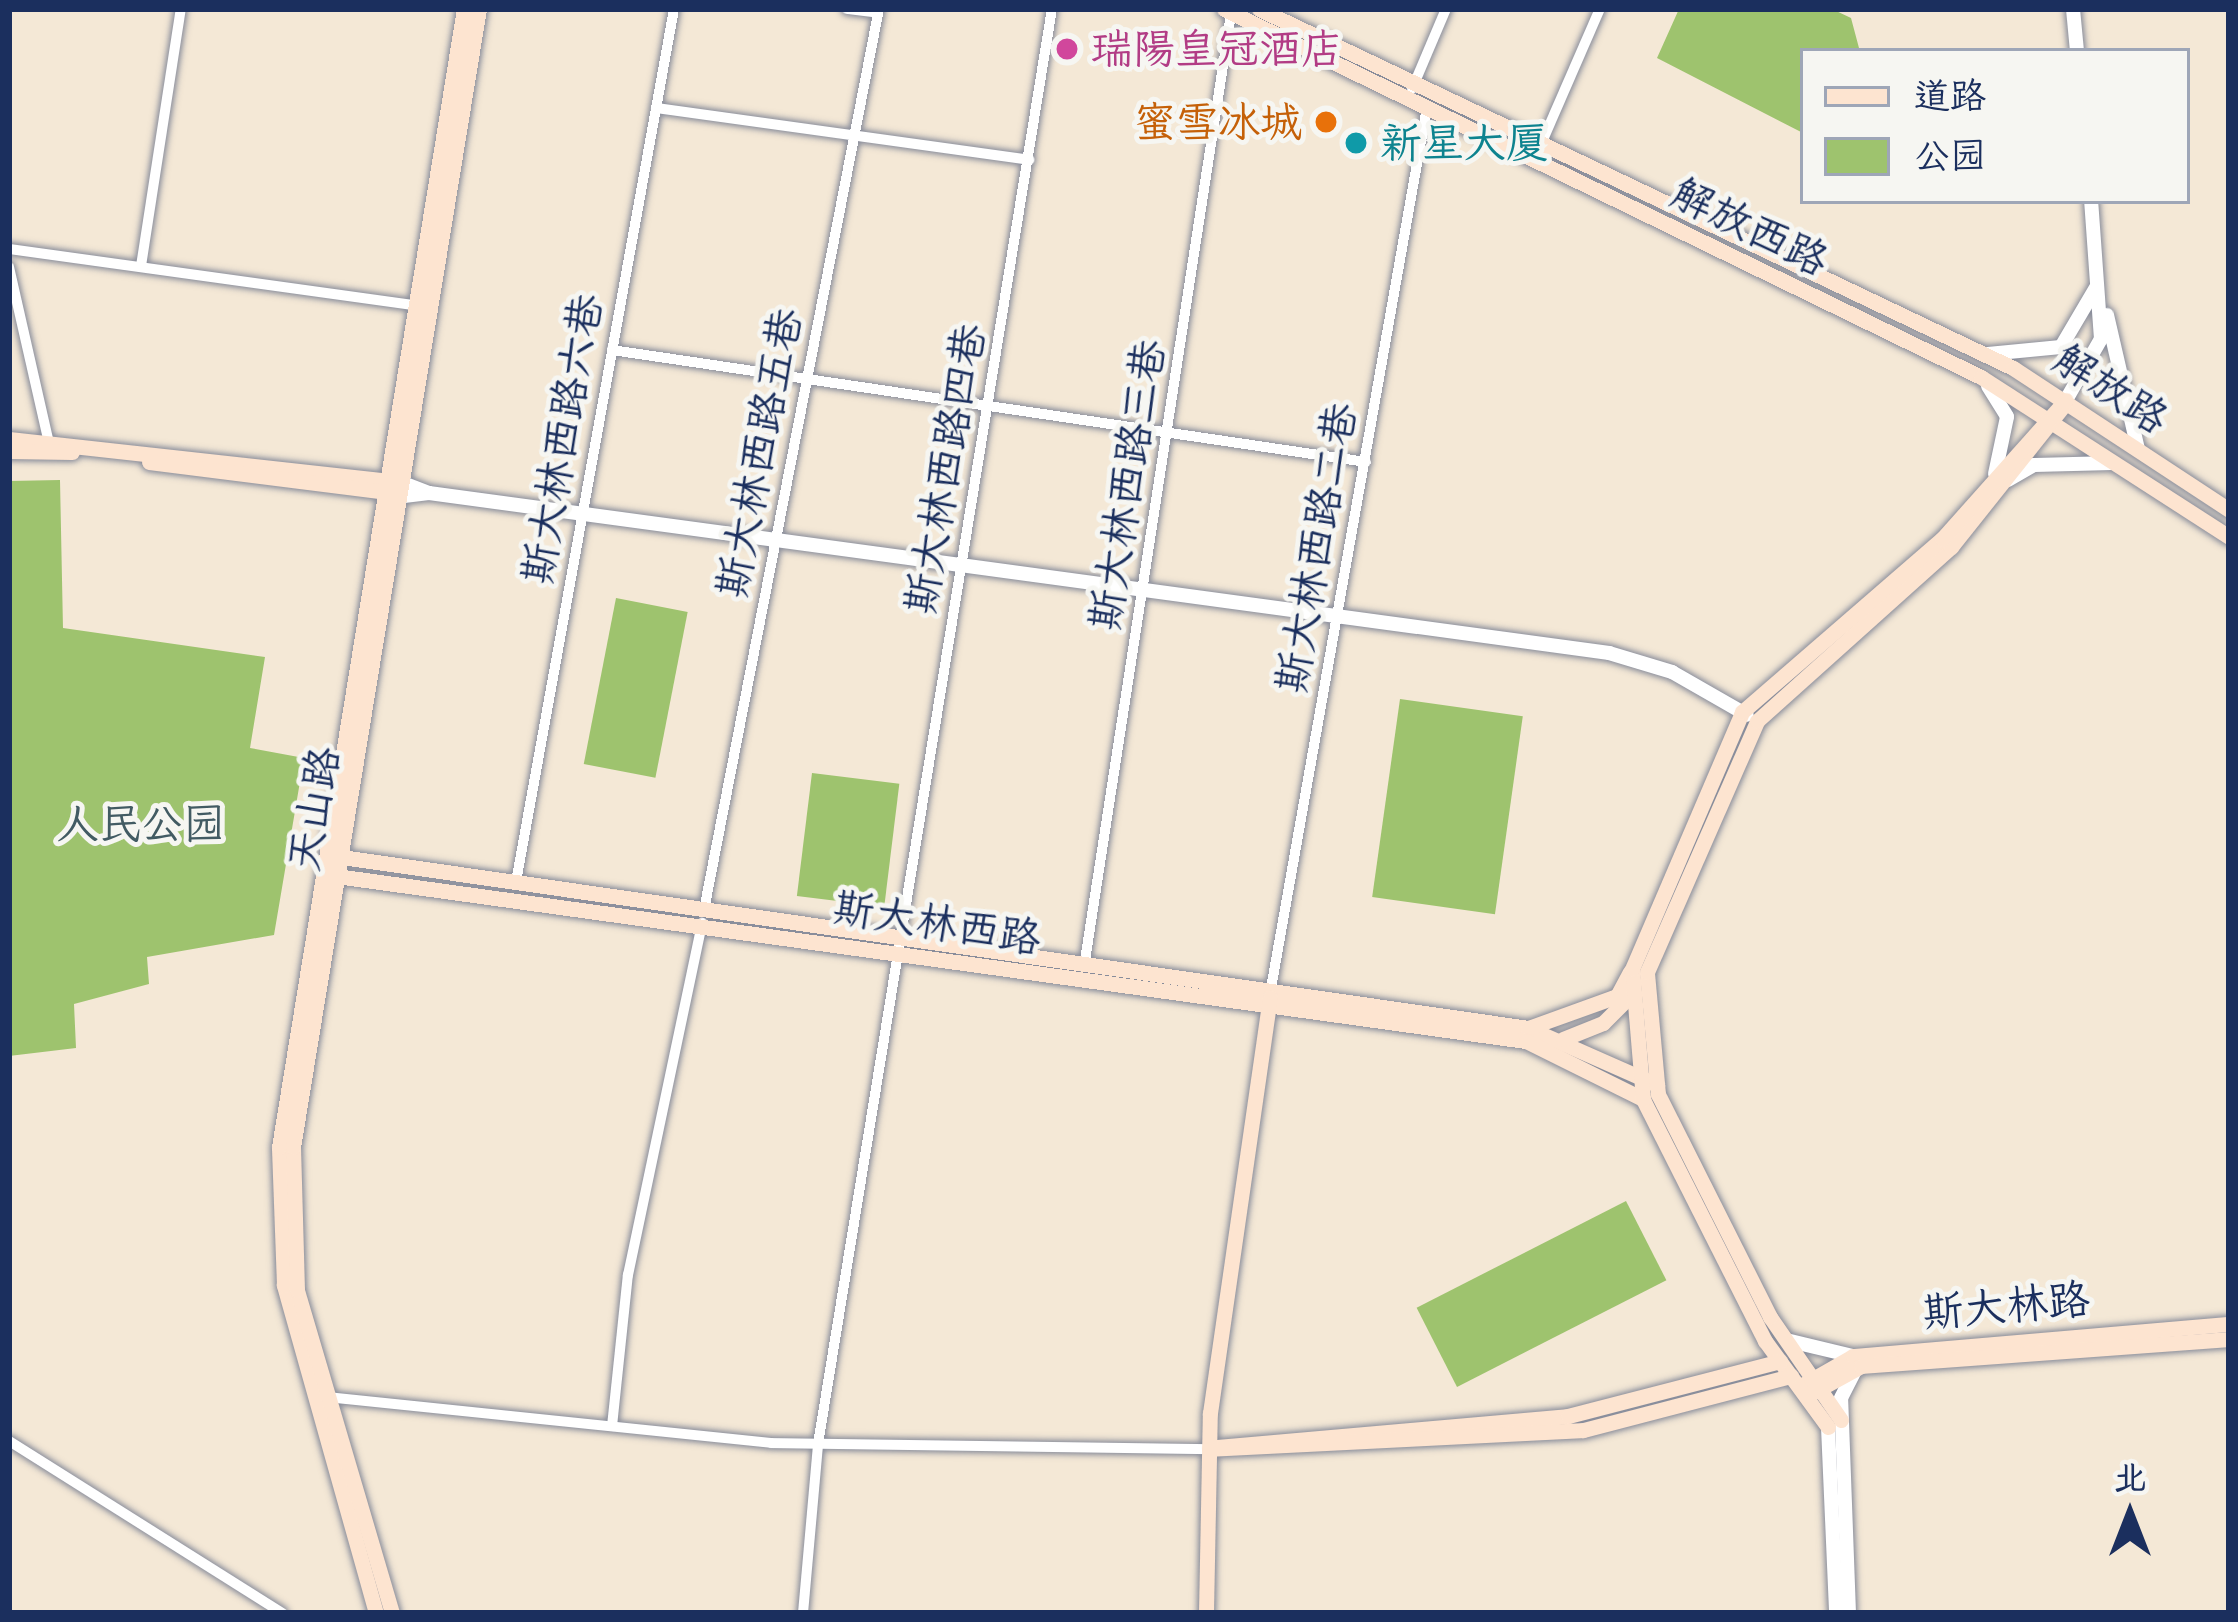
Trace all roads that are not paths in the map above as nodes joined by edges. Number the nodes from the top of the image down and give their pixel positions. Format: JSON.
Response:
{"nodes":[{"id":1,"x":181,"y":9,"type":"edge"},
{"id":2,"x":464,"y":9,"type":"edge"},
{"id":3,"x":479,"y":9,"type":"edge"},
{"id":4,"x":674,"y":9,"type":"edge"},
{"id":5,"x":847,"y":9,"type":"edge"},
{"id":6,"x":1052,"y":9,"type":"edge"},
{"id":7,"x":1258,"y":9,"type":"edge"},
{"id":8,"x":1446,"y":9,"type":"edge"},
{"id":9,"x":1600,"y":9,"type":"edge"},
{"id":10,"x":2073,"y":9,"type":"edge"},
{"id":11,"x":878,"y":11,"type":"edge"},
{"id":12,"x":1227,"y":11,"type":"edge"},
{"id":13,"x":2077,"y":48,"type":"edge"},
{"id":14,"x":1412,"y":89,"type":"junction"},
{"id":15,"x":656,"y":108,"type":"junction"},
{"id":16,"x":1426,"y":113,"type":"junction"},
{"id":17,"x":854,"y":137,"type":"junction"},
{"id":18,"x":1539,"y":148,"type":"junction"},
{"id":19,"x":1029,"y":160,"type":"junction"},
{"id":20,"x":2091,"y":204,"type":"edge"},
{"id":21,"x":9,"y":249,"type":"edge"},
{"id":22,"x":141,"y":266,"type":"junction"},
{"id":23,"x":9,"y":267,"type":"edge"},
{"id":24,"x":2098,"y":281,"type":"junction"},
{"id":25,"x":415,"y":305,"type":"junction"},
{"id":26,"x":16,"y":320,"type":"edge"},
{"id":27,"x":612,"y":350,"type":"junction"},
{"id":28,"x":1975,"y":353,"type":"junction"},
{"id":29,"x":2013,"y":368,"type":"joint"},
{"id":30,"x":1981,"y":377,"type":"junction"},
{"id":31,"x":807,"y":380,"type":"junction"},
{"id":32,"x":2066,"y":400,"type":"junction"},
{"id":33,"x":990,"y":411,"type":"junction"},
{"id":34,"x":2050,"y":418,"type":"junction"},
{"id":35,"x":1170,"y":436,"type":"junction"},
{"id":36,"x":48,"y":438,"type":"junction"},
{"id":37,"x":9,"y":439,"type":"edge"},
{"id":38,"x":2138,"y":449,"type":"junction"},
{"id":39,"x":9,"y":451,"type":"edge"},
{"id":40,"x":1366,"y":462,"type":"junction"},
{"id":41,"x":2126,"y":467,"type":"junction"},
{"id":42,"x":2000,"y":479,"type":"junction"},
{"id":43,"x":387,"y":486,"type":"junction"},
{"id":44,"x":405,"y":490,"type":"junction"},
{"id":45,"x":2229,"y":510,"type":"edge"},
{"id":46,"x":583,"y":514,"type":"junction"},
{"id":47,"x":2229,"y":537,"type":"edge"},
{"id":48,"x":776,"y":540,"type":"junction"},
{"id":49,"x":963,"y":566,"type":"junction"},
{"id":50,"x":1144,"y":592,"type":"junction"},
{"id":51,"x":1337,"y":616,"type":"junction"},
{"id":52,"x":1749,"y":717,"type":"junction"},
{"id":53,"x":336,"y":856,"type":"junction"},
{"id":54,"x":332,"y":876,"type":"junction"},
{"id":55,"x":516,"y":882,"type":"junction"},
{"id":56,"x":704,"y":916,"type":"junction"},
{"id":57,"x":898,"y":945,"type":"junction"},
{"id":58,"x":1084,"y":967,"type":"junction"},
{"id":59,"x":1639,"y":970,"type":"junction"},
{"id":60,"x":1632,"y":993,"type":"junction"},
{"id":61,"x":1270,"y":1000,"type":"junction"},
{"id":62,"x":1532,"y":1036,"type":"junction"},
{"id":63,"x":1563,"y":1040,"type":"junction"},
{"id":64,"x":1648,"y":1083,"type":"junction"},
{"id":65,"x":1643,"y":1099,"type":"junction"},
{"id":66,"x":2229,"y":1324,"type":"edge"},
{"id":67,"x":1779,"y":1333,"type":"junction"},
{"id":68,"x":2229,"y":1340,"type":"edge"},
{"id":69,"x":1780,"y":1361,"type":"junction"},
{"id":70,"x":1857,"y":1361,"type":"junction"},
{"id":71,"x":1805,"y":1386,"type":"junction"},
{"id":72,"x":322,"y":1398,"type":"junction"},
{"id":73,"x":1835,"y":1423,"type":"junction"},
{"id":74,"x":612,"y":1426,"type":"junction"},
{"id":75,"x":9,"y":1441,"type":"edge"},
{"id":76,"x":818,"y":1444,"type":"junction"},
{"id":77,"x":1209,"y":1449,"type":"junction"},
{"id":78,"x":282,"y":1613,"type":"edge"},
{"id":79,"x":376,"y":1613,"type":"edge"},
{"id":80,"x":392,"y":1613,"type":"edge"},
{"id":81,"x":803,"y":1613,"type":"edge"},
{"id":82,"x":1205,"y":1613,"type":"edge"},
{"id":83,"x":1836,"y":1613,"type":"edge"},
{"id":84,"x":1849,"y":1613,"type":"edge"}],
"edges":[{"from":1,"to":22,"type":"street"},
{"from":2,"to":25,"type":"main road","name":"天山路"},
{"from":3,"to":44,"type":"main road","name":"天山路"},
{"from":4,"to":15,"type":"street","name":"斯大林西路六巷"},
{"from":5,"to":11,"type":"street"},
{"from":6,"to":19,"type":"street","name":"斯大林西路四巷"},
{"from":7,"to":14,"type":"main road","name":"解放西路"},
{"from":8,"to":14,"type":"street"},
{"from":9,"to":18,"type":"street"},
{"from":10,"to":13,"type":"street"},
{"from":11,"to":17,"type":"street","name":"斯大林西路五巷"},
{"from":12,"to":16,"type":"main road","name":"解放西路"},
{"from":12,"to":35,"type":"street","name":"斯大林西路三巷"},
{"from":14,"to":18,"type":"main road","name":"解放西路"},
{"from":15,"to":17,"type":"street"},
{"from":15,"to":27,"type":"street","name":"斯大林西路六巷"},
{"from":16,"to":30,"type":"main road","name":"解放西路"},
{"from":16,"to":40,"type":"street","name":"斯大林西路二巷"},
{"from":17,"to":19,"type":"street"},
{"from":17,"to":31,"type":"street","name":"斯大林西路五巷"},
{"from":18,"to":28,"type":"main road","name":"解放西路"},
{"from":19,"to":33,"type":"street","name":"斯大林西路四巷"},
{"from":20,"to":24,"type":"street"},
{"from":21,"to":22,"type":"street"},
{"from":22,"to":25,"type":"street"},
{"from":23,"to":26,"type":"street"},
{"from":24,"to":28,"type":"street"},
{"from":24,"to":32,"type":"street"},
{"from":24,"to":38,"type":"street"},
{"from":25,"to":43,"type":"main road","name":"天山路"},
{"from":26,"to":36,"type":"street"},
{"from":27,"to":31,"type":"street"},
{"from":27,"to":46,"type":"street","name":"斯大林西路六巷"},
{"from":28,"to":29,"type":"main road","name":"解放西路"},
{"from":29,"to":32,"type":"main road","name":"解放路"},
{"from":30,"to":34,"type":"main road","name":"解放西路"},
{"from":30,"to":42,"type":"street"},
{"from":31,"to":33,"type":"street"},
{"from":31,"to":48,"type":"street","name":"斯大林西路五巷"},
{"from":32,"to":34,"type":"main road"},
{"from":32,"to":38,"type":"main road","name":"解放路"},
{"from":33,"to":35,"type":"street"},
{"from":33,"to":49,"type":"street","name":"斯大林西路四巷"},
{"from":34,"to":41,"type":"main road","name":"解放西路"},
{"from":34,"to":42,"type":"main road"},
{"from":35,"to":40,"type":"street"},
{"from":35,"to":50,"type":"street","name":"斯大林西路三巷"},
{"from":36,"to":37,"type":"main road"},
{"from":36,"to":43,"type":"main road"},
{"from":38,"to":45,"type":"main road","name":"解放路"},
{"from":39,"to":43,"type":"main road"},
{"from":40,"to":51,"type":"street","name":"斯大林西路二巷"},
{"from":41,"to":42,"type":"street"},
{"from":41,"to":47,"type":"main road","name":"解放西路"},
{"from":42,"to":52,"type":"main road"},
{"from":43,"to":44,"type":"main road"},
{"from":43,"to":53,"type":"main road","name":"天山路"},
{"from":44,"to":46,"type":"street"},
{"from":44,"to":53,"type":"main road","name":"天山路"},
{"from":46,"to":48,"type":"street"},
{"from":46,"to":55,"type":"street","name":"斯大林西路六巷"},
{"from":48,"to":49,"type":"street"},
{"from":48,"to":56,"type":"street","name":"斯大林西路五巷"},
{"from":49,"to":50,"type":"street"},
{"from":49,"to":57,"type":"street","name":"斯大林西路四巷"},
{"from":50,"to":51,"type":"street"},
{"from":50,"to":58,"type":"street","name":"斯大林西路三巷"},
{"from":51,"to":52,"type":"street"},
{"from":51,"to":61,"type":"street","name":"斯大林西路二巷"},
{"from":52,"to":59,"type":"main road"},
{"from":53,"to":54,"type":"main road","name":"天山路"},
{"from":53,"to":55,"type":"main road","name":"斯大林西路"},
{"from":54,"to":56,"type":"main road","name":"斯大林西路"},
{"from":54,"to":72,"type":"main road","name":"天山路"},
{"from":55,"to":56,"type":"main road","name":"斯大林西路"},
{"from":56,"to":57,"type":"main road","name":"斯大林西路"},
{"from":56,"to":74,"type":"street","name":"斯大林西路五巷"},
{"from":57,"to":58,"type":"main road","name":"斯大林西路"},
{"from":57,"to":61,"type":"main road","name":"斯大林西路"},
{"from":57,"to":76,"type":"street","name":"斯大林西路四巷"},
{"from":58,"to":61,"type":"main road","name":"斯大林西路"},
{"from":59,"to":60,"type":"main road"},
{"from":59,"to":62,"type":"main road"},
{"from":59,"to":64,"type":"main road"},
{"from":60,"to":63,"type":"main road"},
{"from":60,"to":64,"type":"main road"},
{"from":61,"to":62,"type":"main road","name":"斯大林西路"},
{"from":61,"to":77,"type":"main road"},
{"from":62,"to":63,"type":"main road"},
{"from":62,"to":65,"type":"main road"},
{"from":63,"to":64,"type":"main road"},
{"from":64,"to":65,"type":"main road"},
{"from":64,"to":67,"type":"main road"},
{"from":65,"to":69,"type":"main road"},
{"from":66,"to":70,"type":"main road","name":"斯大林路"},
{"from":67,"to":70,"type":"street"},
{"from":67,"to":71,"type":"main road"},
{"from":68,"to":70,"type":"main road","name":"斯大林路"},
{"from":69,"to":71,"type":"main road"},
{"from":69,"to":77,"type":"main road"},
{"from":70,"to":71,"type":"main road","name":"斯大林路"},
{"from":70,"to":73,"type":"street"},
{"from":71,"to":73,"type":"main road"},
{"from":71,"to":77,"type":"main road","name":"斯大林路"},
{"from":72,"to":74,"type":"street"},
{"from":72,"to":79,"type":"main road","name":"天山路"},
{"from":72,"to":80,"type":"main road","name":"天山路"},
{"from":73,"to":83,"type":"street"},
{"from":73,"to":84,"type":"street"},
{"from":74,"to":76,"type":"street"},
{"from":75,"to":78,"type":"street"},
{"from":76,"to":77,"type":"street"},
{"from":76,"to":81,"type":"street","name":"斯大林西路四巷"},
{"from":77,"to":82,"type":"main road"}]}
